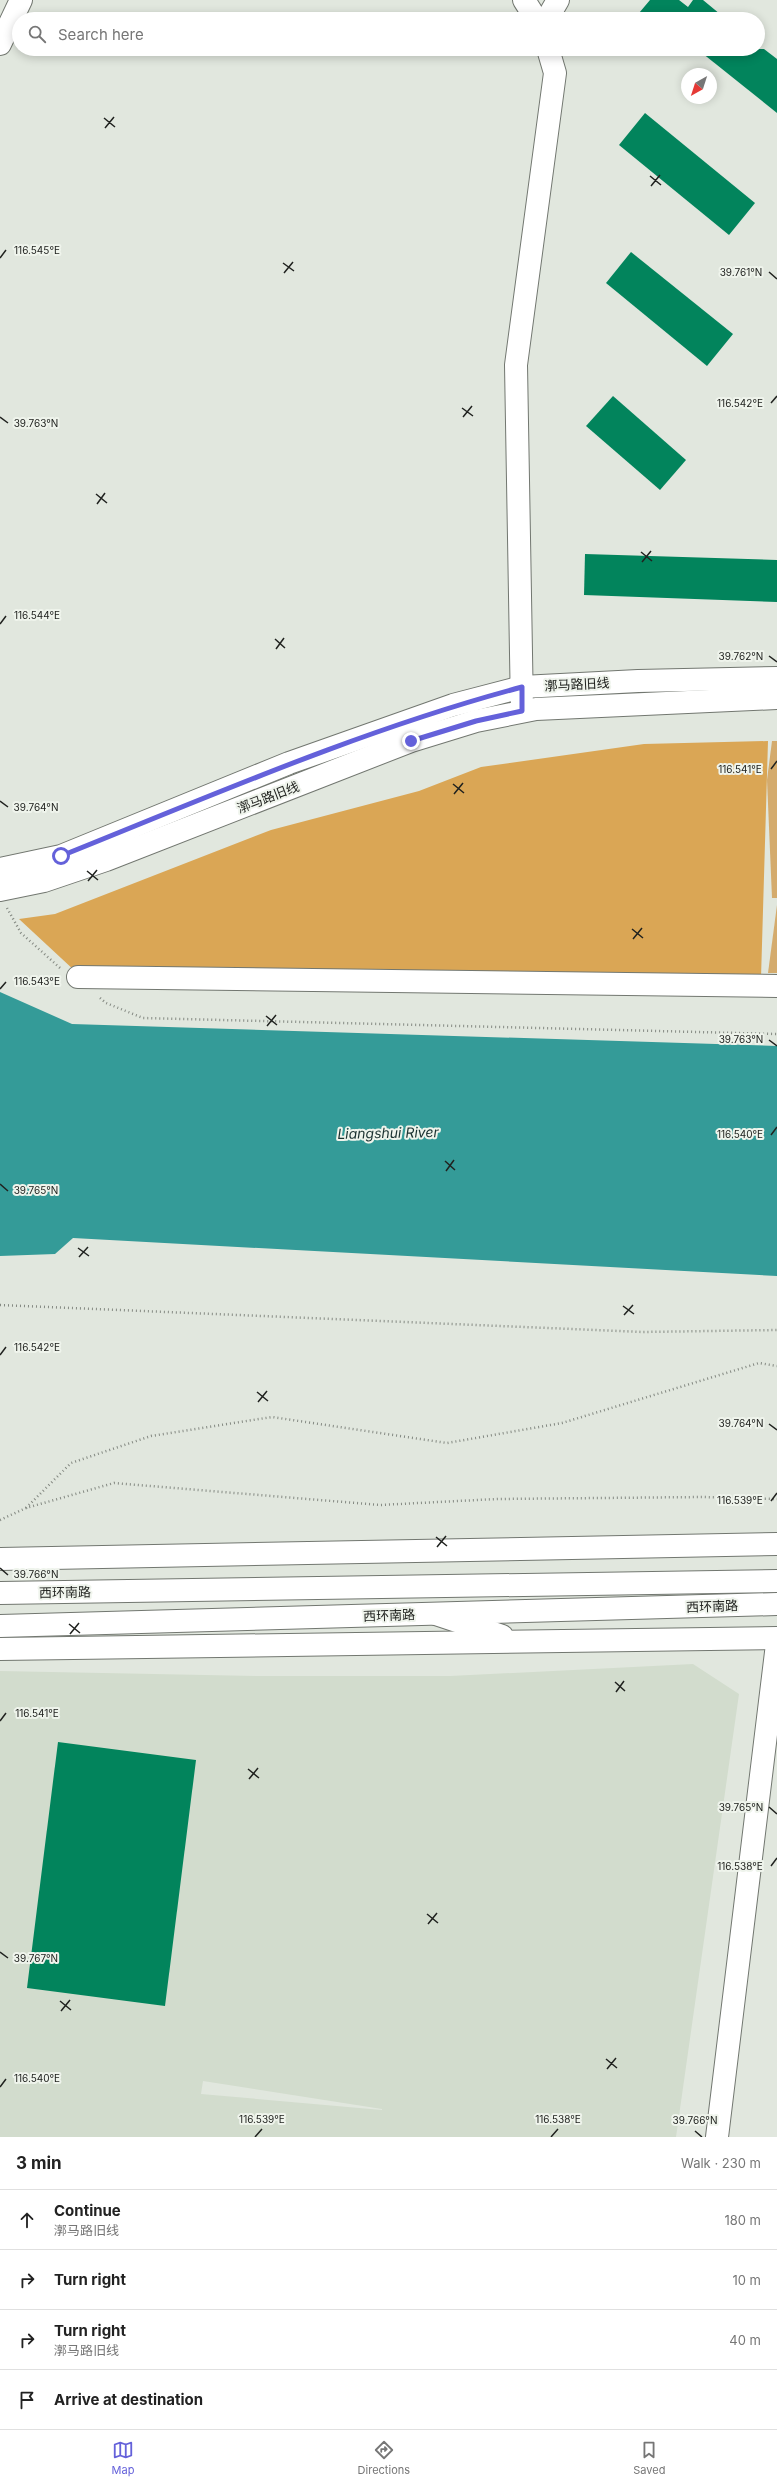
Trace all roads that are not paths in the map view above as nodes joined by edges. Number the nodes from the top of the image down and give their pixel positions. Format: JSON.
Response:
{"nodes":[{"id":1,"x":21,"y":0,"type":"edge"},
{"id":2,"x":524,"y":0,"type":"edge"},
{"id":3,"x":558,"y":0,"type":"edge"},
{"id":4,"x":15,"y":12,"type":"edge"},
{"id":5,"x":532,"y":12,"type":"edge"},
{"id":6,"x":551,"y":12,"type":"edge"},
{"id":7,"x":12,"y":19,"type":"edge"},
{"id":8,"x":0,"y":44,"type":"edge"},
{"id":9,"x":550,"y":56,"type":"edge"},
{"id":10,"x":777,"y":678,"type":"edge"},
{"id":11,"x":522,"y":687,"type":"junction"},
{"id":12,"x":777,"y":698,"type":"edge"},
{"id":13,"x":522,"y":711,"type":"junction"},
{"id":14,"x":0,"y":869,"type":"edge"},
{"id":15,"x":3,"y":899,"type":"edge"},
{"id":16,"x":78,"y":977,"type":"road end"},
{"id":17,"x":777,"y":986,"type":"edge"},
{"id":18,"x":777,"y":1544,"type":"edge"},
{"id":19,"x":0,"y":1559,"type":"edge"},
{"id":20,"x":777,"y":1581,"type":"edge"},
{"id":21,"x":0,"y":1593,"type":"edge"},
{"id":22,"x":777,"y":1604,"type":"edge"},
{"id":23,"x":435,"y":1614,"type":"junction"},
{"id":24,"x":0,"y":1626,"type":"edge"},
{"id":25,"x":777,"y":1638,"type":"edge"},
{"id":26,"x":518,"y":1641,"type":"junction"},
{"id":27,"x":777,"y":1644,"type":"edge"},
{"id":28,"x":0,"y":1649,"type":"edge"},
{"id":29,"x":717,"y":2137,"type":"edge"}],
"edges":[{"from":1,"to":4,"type":"street"},
{"from":2,"to":5,"type":"street"},
{"from":3,"to":6,"type":"street"},
{"from":7,"to":8,"type":"street"},
{"from":9,"to":11,"type":"street"},
{"from":10,"to":11,"type":"street","name":"漷马路旧线"},
{"from":11,"to":13,"type":"street"},
{"from":11,"to":14,"type":"street","name":"漷马路旧线"},
{"from":12,"to":13,"type":"street","name":"漷马路旧线"},
{"from":13,"to":15,"type":"street","name":"漷马路旧线"},
{"from":16,"to":17,"type":"street"},
{"from":18,"to":19,"type":"street"},
{"from":20,"to":21,"type":"street","name":"西环南路"},
{"from":22,"to":23,"type":"street","name":"西环南路"},
{"from":23,"to":24,"type":"street","name":"西环南路"},
{"from":23,"to":26,"type":"street"},
{"from":25,"to":26,"type":"street"},
{"from":26,"to":28,"type":"street"},
{"from":27,"to":29,"type":"street"}]}
